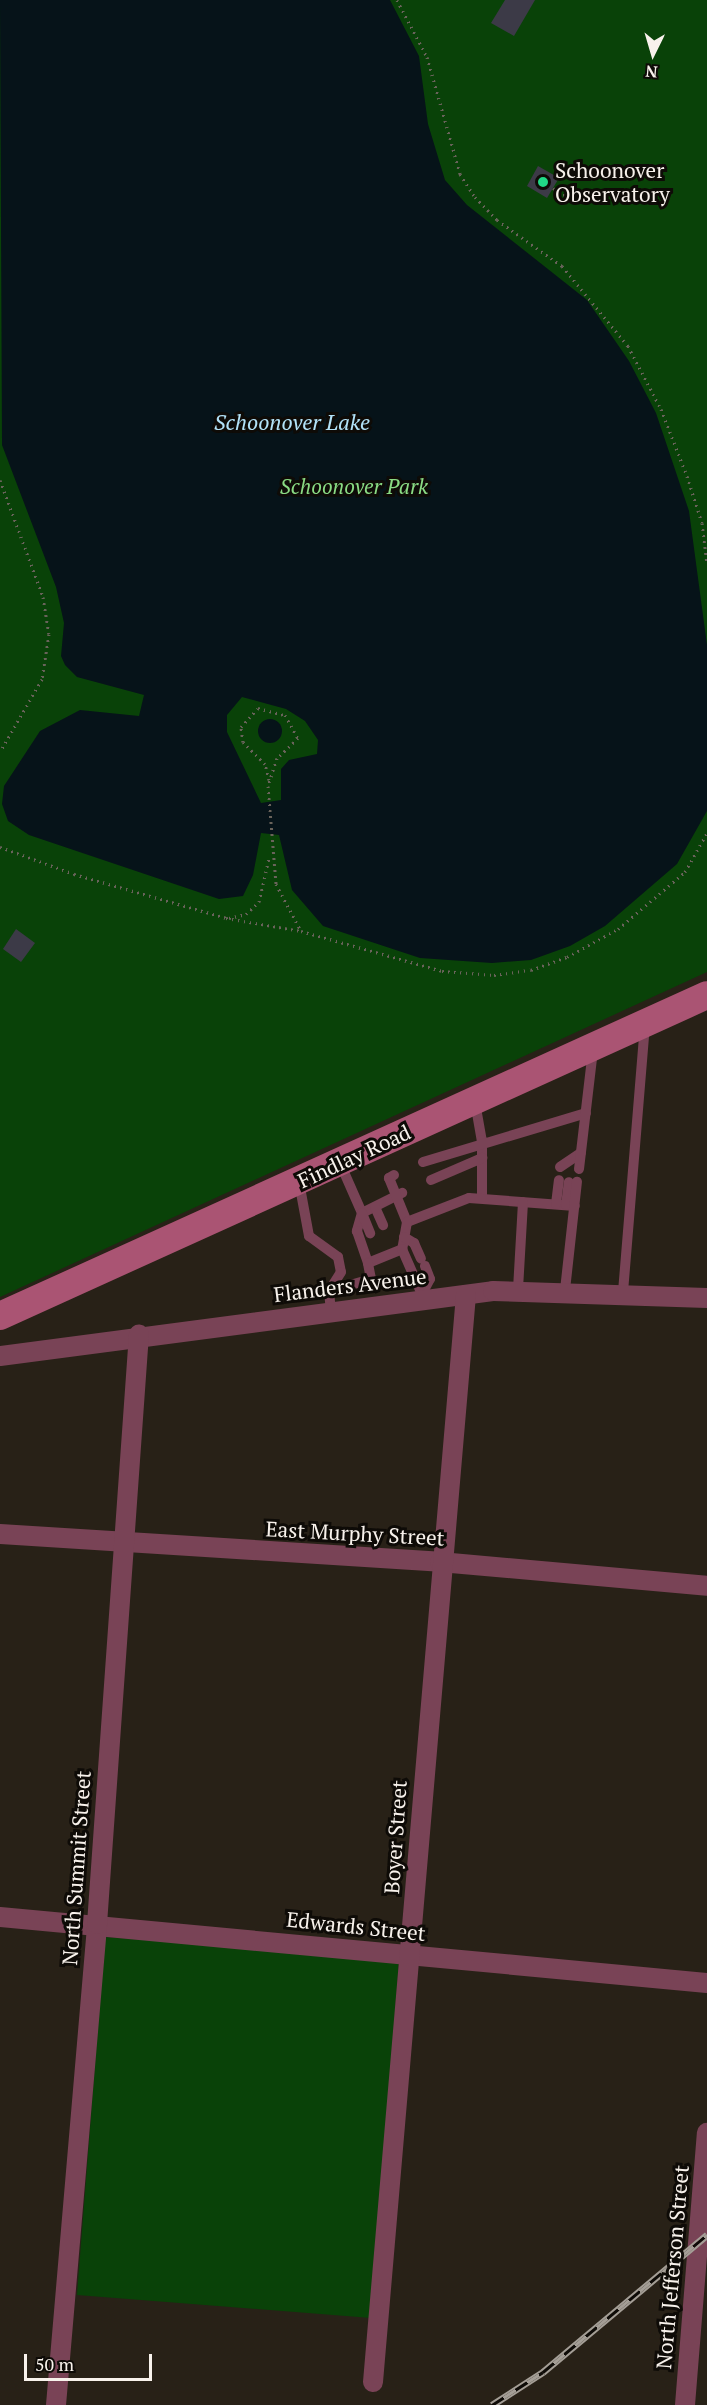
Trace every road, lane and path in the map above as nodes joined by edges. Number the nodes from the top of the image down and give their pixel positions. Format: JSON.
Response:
{"nodes":[{"id":1,"x":398,"y":0,"type":"edge"},
{"id":2,"x":553,"y":188,"type":"dead end"},
{"id":3,"x":571,"y":199,"type":"dead end"},
{"id":4,"x":0,"y":480,"type":"edge"},
{"id":5,"x":707,"y":561,"type":"edge"},
{"id":6,"x":0,"y":753,"type":"edge"},
{"id":7,"x":269,"y":780,"type":"junction"},
{"id":8,"x":707,"y":833,"type":"edge"},
{"id":9,"x":0,"y":847,"type":"edge"},
{"id":10,"x":270,"y":854,"type":"junction"},
{"id":11,"x":226,"y":918,"type":"junction"},
{"id":12,"x":301,"y":931,"type":"junction"},
{"id":13,"x":707,"y":995,"type":"edge"},
{"id":14,"x":646,"y":1023,"type":"junction"},
{"id":15,"x":594,"y":1046,"type":"junction"},
{"id":16,"x":475,"y":1100,"type":"junction"},
{"id":17,"x":586,"y":1113,"type":"junction"},
{"id":18,"x":482,"y":1140,"type":"junction"},
{"id":19,"x":482,"y":1158,"type":"junction"},
{"id":20,"x":340,"y":1162,"type":"junction"},
{"id":21,"x":423,"y":1162,"type":"dead end"},
{"id":22,"x":573,"y":1163,"type":"dead end"},
{"id":23,"x":394,"y":1175,"type":"dead end"},
{"id":24,"x":431,"y":1180,"type":"dead end"},
{"id":25,"x":299,"y":1181,"type":"junction"},
{"id":26,"x":400,"y":1195,"type":"junction"},
{"id":27,"x":482,"y":1197,"type":"junction"},
{"id":28,"x":524,"y":1202,"type":"junction"},
{"id":29,"x":566,"y":1205,"type":"junction"},
{"id":30,"x":375,"y":1206,"type":"junction"},
{"id":31,"x":362,"y":1212,"type":"junction"},
{"id":32,"x":407,"y":1222,"type":"junction"},
{"id":33,"x":383,"y":1225,"type":"dead end"},
{"id":34,"x":370,"y":1233,"type":"dead end"},
{"id":35,"x":404,"y":1237,"type":"junction"},
{"id":36,"x":396,"y":1248,"type":"junction"},
{"id":37,"x":369,"y":1263,"type":"junction"},
{"id":38,"x":518,"y":1289,"type":"junction"},
{"id":39,"x":565,"y":1290,"type":"junction"},
{"id":40,"x":329,"y":1291,"type":"junction"},
{"id":41,"x":623,"y":1292,"type":"junction"},
{"id":42,"x":466,"y":1295,"type":"junction"},
{"id":43,"x":423,"y":1297,"type":"junction"},
{"id":44,"x":707,"y":1298,"type":"edge"},
{"id":45,"x":331,"y":1311,"type":"junction"},
{"id":46,"x":0,"y":1316,"type":"edge"},
{"id":47,"x":139,"y":1334,"type":"junction"},
{"id":48,"x":0,"y":1356,"type":"edge"},
{"id":49,"x":0,"y":1533,"type":"edge"},
{"id":50,"x":126,"y":1541,"type":"junction"},
{"id":51,"x":440,"y":1562,"type":"junction"},
{"id":52,"x":707,"y":1586,"type":"edge"},
{"id":53,"x":0,"y":1917,"type":"edge"},
{"id":54,"x":97,"y":1924,"type":"junction"},
{"id":55,"x":409,"y":1955,"type":"junction"},
{"id":56,"x":707,"y":1983,"type":"edge"},
{"id":57,"x":707,"y":2133,"type":"edge"},
{"id":58,"x":373,"y":2382,"type":"dead end"},
{"id":59,"x":56,"y":2405,"type":"edge"},
{"id":60,"x":685,"y":2405,"type":"edge"}],
"edges":[{"from":1,"to":5,"type":"path"},
{"from":2,"to":3,"type":"path"},
{"from":4,"to":6,"type":"path"},
{"from":7,"to":7,"type":"path"},
{"from":7,"to":10,"type":"path"},
{"from":8,"to":12,"type":"path"},
{"from":9,"to":11,"type":"path"},
{"from":10,"to":11,"type":"path"},
{"from":10,"to":12,"type":"path"},
{"from":11,"to":12,"type":"path"},
{"from":13,"to":14,"type":"main road","name":"Findlay Road"},
{"from":14,"to":15,"type":"main road","name":"Findlay Road"},
{"from":14,"to":41,"type":"lane"},
{"from":15,"to":16,"type":"main road","name":"Findlay Road"},
{"from":15,"to":17,"type":"lane"},
{"from":16,"to":18,"type":"lane"},
{"from":16,"to":20,"type":"main road","name":"Findlay Road"},
{"from":17,"to":18,"type":"lane"},
{"from":17,"to":22,"type":"lane"},
{"from":18,"to":19,"type":"lane"},
{"from":18,"to":21,"type":"lane"},
{"from":19,"to":24,"type":"lane"},
{"from":19,"to":27,"type":"lane"},
{"from":20,"to":25,"type":"main road","name":"Findlay Road"},
{"from":20,"to":31,"type":"lane"},
{"from":23,"to":26,"type":"lane"},
{"from":25,"to":40,"type":"lane"},
{"from":25,"to":46,"type":"main road","name":"Findlay Road"},
{"from":26,"to":30,"type":"lane"},
{"from":26,"to":32,"type":"lane"},
{"from":27,"to":28,"type":"lane"},
{"from":27,"to":32,"type":"lane"},
{"from":28,"to":29,"type":"lane"},
{"from":28,"to":38,"type":"lane"},
{"from":29,"to":29,"type":"lane"},
{"from":29,"to":39,"type":"lane"},
{"from":30,"to":31,"type":"lane"},
{"from":30,"to":33,"type":"lane"},
{"from":31,"to":34,"type":"lane"},
{"from":31,"to":37,"type":"lane"},
{"from":32,"to":35,"type":"lane"},
{"from":35,"to":36,"type":"lane"},
{"from":35,"to":43,"type":"lane"},
{"from":36,"to":37,"type":"lane"},
{"from":36,"to":43,"type":"lane"},
{"from":37,"to":40,"type":"lane"},
{"from":38,"to":39,"type":"street","name":"Flanders Avenue"},
{"from":38,"to":42,"type":"street","name":"Flanders Avenue"},
{"from":39,"to":41,"type":"street","name":"Flanders Avenue"},
{"from":40,"to":45,"type":"lane"},
{"from":41,"to":44,"type":"street","name":"Flanders Avenue"},
{"from":42,"to":43,"type":"street","name":"Flanders Avenue"},
{"from":42,"to":51,"type":"street","name":"Boyer Street"},
{"from":43,"to":45,"type":"street","name":"Flanders Avenue"},
{"from":45,"to":47,"type":"street","name":"Flanders Avenue"},
{"from":47,"to":48,"type":"street","name":"Flanders Avenue"},
{"from":47,"to":50,"type":"street","name":"North Summit Street"},
{"from":49,"to":50,"type":"street","name":"East Murphy Street"},
{"from":50,"to":51,"type":"street","name":"East Murphy Street"},
{"from":50,"to":54,"type":"street","name":"North Summit Street"},
{"from":51,"to":52,"type":"street","name":"East Murphy Street"},
{"from":51,"to":55,"type":"street","name":"Boyer Street"},
{"from":53,"to":54,"type":"street","name":"Edwards Street"},
{"from":54,"to":55,"type":"street","name":"Edwards Street"},
{"from":54,"to":59,"type":"street","name":"North Summit Street"},
{"from":55,"to":56,"type":"street","name":"Edwards Street"},
{"from":55,"to":58,"type":"street","name":"Boyer Street"},
{"from":57,"to":60,"type":"street","name":"North Jefferson Street"}]}
